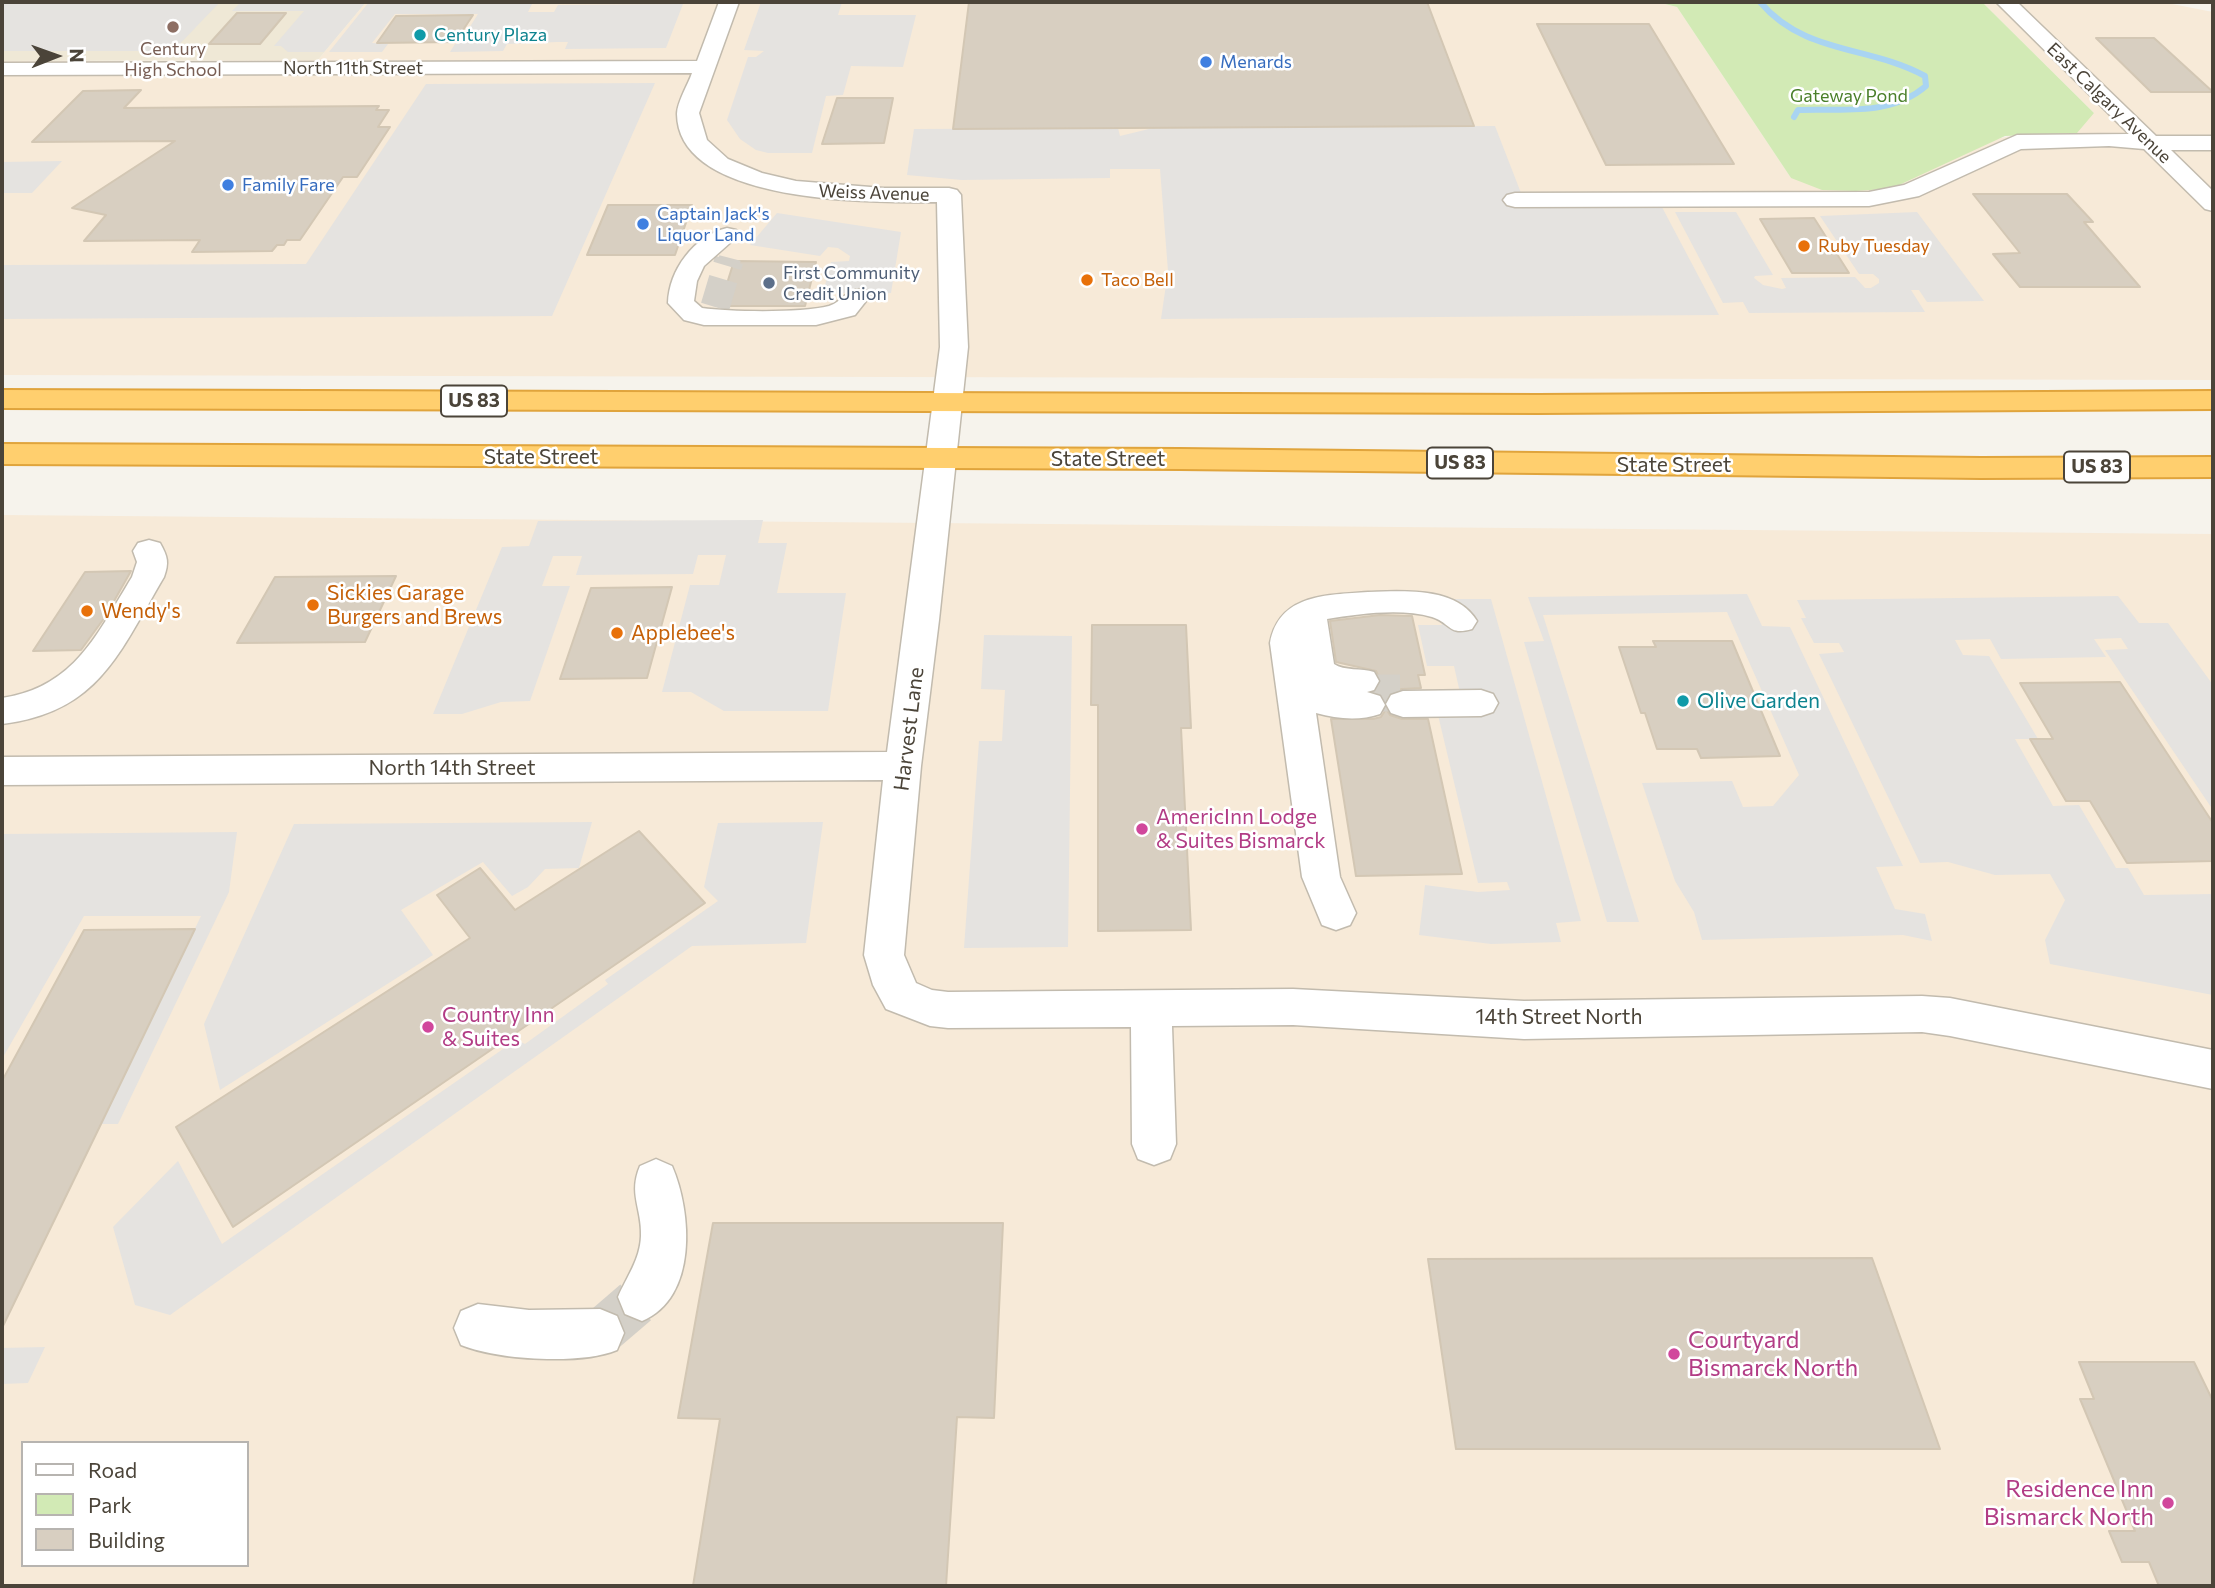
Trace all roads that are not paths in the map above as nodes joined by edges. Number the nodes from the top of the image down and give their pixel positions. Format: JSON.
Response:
{"nodes":[{"id":1,"x":729,"y":2,"type":"edge"},
{"id":2,"x":2006,"y":2,"type":"edge"},
{"id":3,"x":704,"y":67,"type":"junction"},
{"id":4,"x":2,"y":69,"type":"edge"},
{"id":5,"x":2150,"y":143,"type":"junction"},
{"id":6,"x":2213,"y":143,"type":"edge"},
{"id":7,"x":1515,"y":200,"type":"dead end"},
{"id":8,"x":2213,"y":204,"type":"edge"},
{"id":9,"x":728,"y":244,"type":"dead end"},
{"id":10,"x":857,"y":296,"type":"dead end"},
{"id":11,"x":2,"y":399,"type":"edge"},
{"id":12,"x":2213,"y":400,"type":"edge"},
{"id":13,"x":946,"y":403,"type":"junction"},
{"id":14,"x":2,"y":454,"type":"edge"},
{"id":15,"x":940,"y":459,"type":"junction"},
{"id":16,"x":2213,"y":467,"type":"edge"},
{"id":17,"x":149,"y":551,"type":"dead end"},
{"id":18,"x":1304,"y":613,"type":"junction"},
{"id":19,"x":1460,"y":621,"type":"dead end"},
{"id":20,"x":1294,"y":677,"type":"junction"},
{"id":21,"x":1478,"y":692,"type":"dead end"},
{"id":22,"x":1400,"y":693,"type":"tunnel mouth"},
{"id":23,"x":2,"y":711,"type":"edge"},
{"id":24,"x":903,"y":766,"type":"junction"},
{"id":25,"x":2,"y":771,"type":"edge"},
{"id":26,"x":1336,"y":913,"type":"dead end"},
{"id":27,"x":901,"y":996,"type":"joint"},
{"id":28,"x":1151,"y":1009,"type":"junction"},
{"id":29,"x":2213,"y":1070,"type":"edge"},
{"id":30,"x":1154,"y":1144,"type":"dead end"},
{"id":31,"x":656,"y":1181,"type":"dead end"},
{"id":32,"x":642,"y":1297,"type":"tunnel mouth"},
{"id":33,"x":478,"y":1328,"type":"dead end"},
{"id":34,"x":600,"y":1333,"type":"tunnel mouth"}],
"edges":[{"from":1,"to":3,"type":"street","name":"Weiss Avenue"},
{"from":2,"to":5,"type":"street","name":"East Calgary Avenue"},
{"from":3,"to":4,"type":"street","name":"North 11th Street"},
{"from":3,"to":13,"type":"street","name":"Weiss Avenue"},
{"from":5,"to":6,"type":"street"},
{"from":5,"to":7,"type":"street"},
{"from":5,"to":8,"type":"street","name":"East Calgary Avenue"},
{"from":9,"to":10,"type":"street"},
{"from":11,"to":13,"type":"highway","number":"US 83"},
{"from":12,"to":13,"type":"highway","number":"US 83"},
{"from":13,"to":15,"type":"street","name":"Weiss Avenue"},
{"from":14,"to":15,"type":"highway","name":"State Street","number":"US 83"},
{"from":15,"to":16,"type":"highway","name":"State Street","number":"US 83"},
{"from":15,"to":24,"type":"street","name":"Harvest Lane"},
{"from":17,"to":23,"type":"street"},
{"from":18,"to":19,"type":"street"},
{"from":18,"to":20,"type":"street"},
{"from":18,"to":20,"type":"street"},
{"from":20,"to":26,"type":"street"},
{"from":21,"to":22,"type":"street"},
{"from":24,"to":25,"type":"street","name":"North 14th Street"},
{"from":24,"to":27,"type":"street","name":"Harvest Lane"},
{"from":27,"to":28,"type":"street","name":"14th Street North"},
{"from":28,"to":29,"type":"street","name":"14th Street North"},
{"from":28,"to":30,"type":"street"},
{"from":31,"to":32,"type":"street"},
{"from":33,"to":34,"type":"street"}]}
